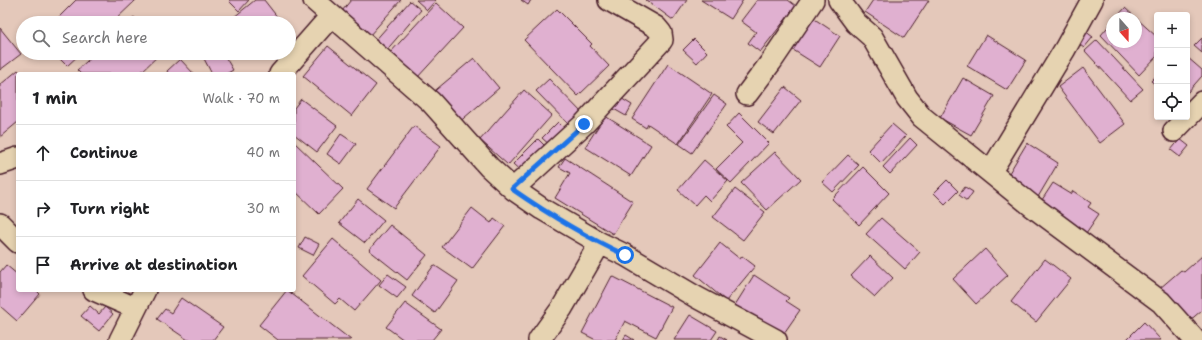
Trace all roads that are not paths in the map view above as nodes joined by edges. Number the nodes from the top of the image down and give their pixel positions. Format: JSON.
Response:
{"nodes":[{"id":1,"x":314,"y":0,"type":"edge"},
{"id":2,"x":609,"y":0,"type":"edge"},
{"id":3,"x":813,"y":0,"type":"edge"},
{"id":4,"x":839,"y":0,"type":"edge"},
{"id":5,"x":1092,"y":0,"type":"edge"},
{"id":6,"x":330,"y":16,"type":"junction"},
{"id":7,"x":296,"y":55,"type":"edge"},
{"id":8,"x":292,"y":60,"type":"edge"},
{"id":9,"x":282,"y":72,"type":"edge"},
{"id":10,"x":747,"y":94,"type":"dead end"},
{"id":11,"x":1202,"y":102,"type":"edge"},
{"id":12,"x":1174,"y":131,"type":"dead end"},
{"id":13,"x":16,"y":159,"type":"edge"},
{"id":14,"x":0,"y":164,"type":"edge"},
{"id":15,"x":991,"y":172,"type":"junction"},
{"id":16,"x":512,"y":189,"type":"junction"},
{"id":17,"x":0,"y":224,"type":"edge"},
{"id":18,"x":16,"y":240,"type":"edge"},
{"id":19,"x":600,"y":243,"type":"junction"},
{"id":20,"x":99,"y":292,"type":"edge"},
{"id":21,"x":144,"y":292,"type":"edge"},
{"id":22,"x":135,"y":308,"type":"junction"},
{"id":23,"x":120,"y":340,"type":"edge"},
{"id":24,"x":539,"y":340,"type":"edge"},
{"id":25,"x":776,"y":340,"type":"edge"},
{"id":26,"x":1195,"y":340,"type":"edge"}],
"edges":[{"from":1,"to":6,"type":"street"},
{"from":2,"to":16,"type":"street"},
{"from":3,"to":10,"type":"street"},
{"from":4,"to":15,"type":"street"},
{"from":5,"to":15,"type":"street"},
{"from":6,"to":7,"type":"street"},
{"from":6,"to":16,"type":"street"},
{"from":8,"to":9,"type":"street"},
{"from":11,"to":12,"type":"street"},
{"from":13,"to":14,"type":"street"},
{"from":15,"to":26,"type":"street"},
{"from":16,"to":19,"type":"street"},
{"from":17,"to":18,"type":"street"},
{"from":19,"to":24,"type":"street"},
{"from":19,"to":25,"type":"street"},
{"from":20,"to":22,"type":"street"},
{"from":21,"to":22,"type":"street"},
{"from":22,"to":23,"type":"street"}]}
